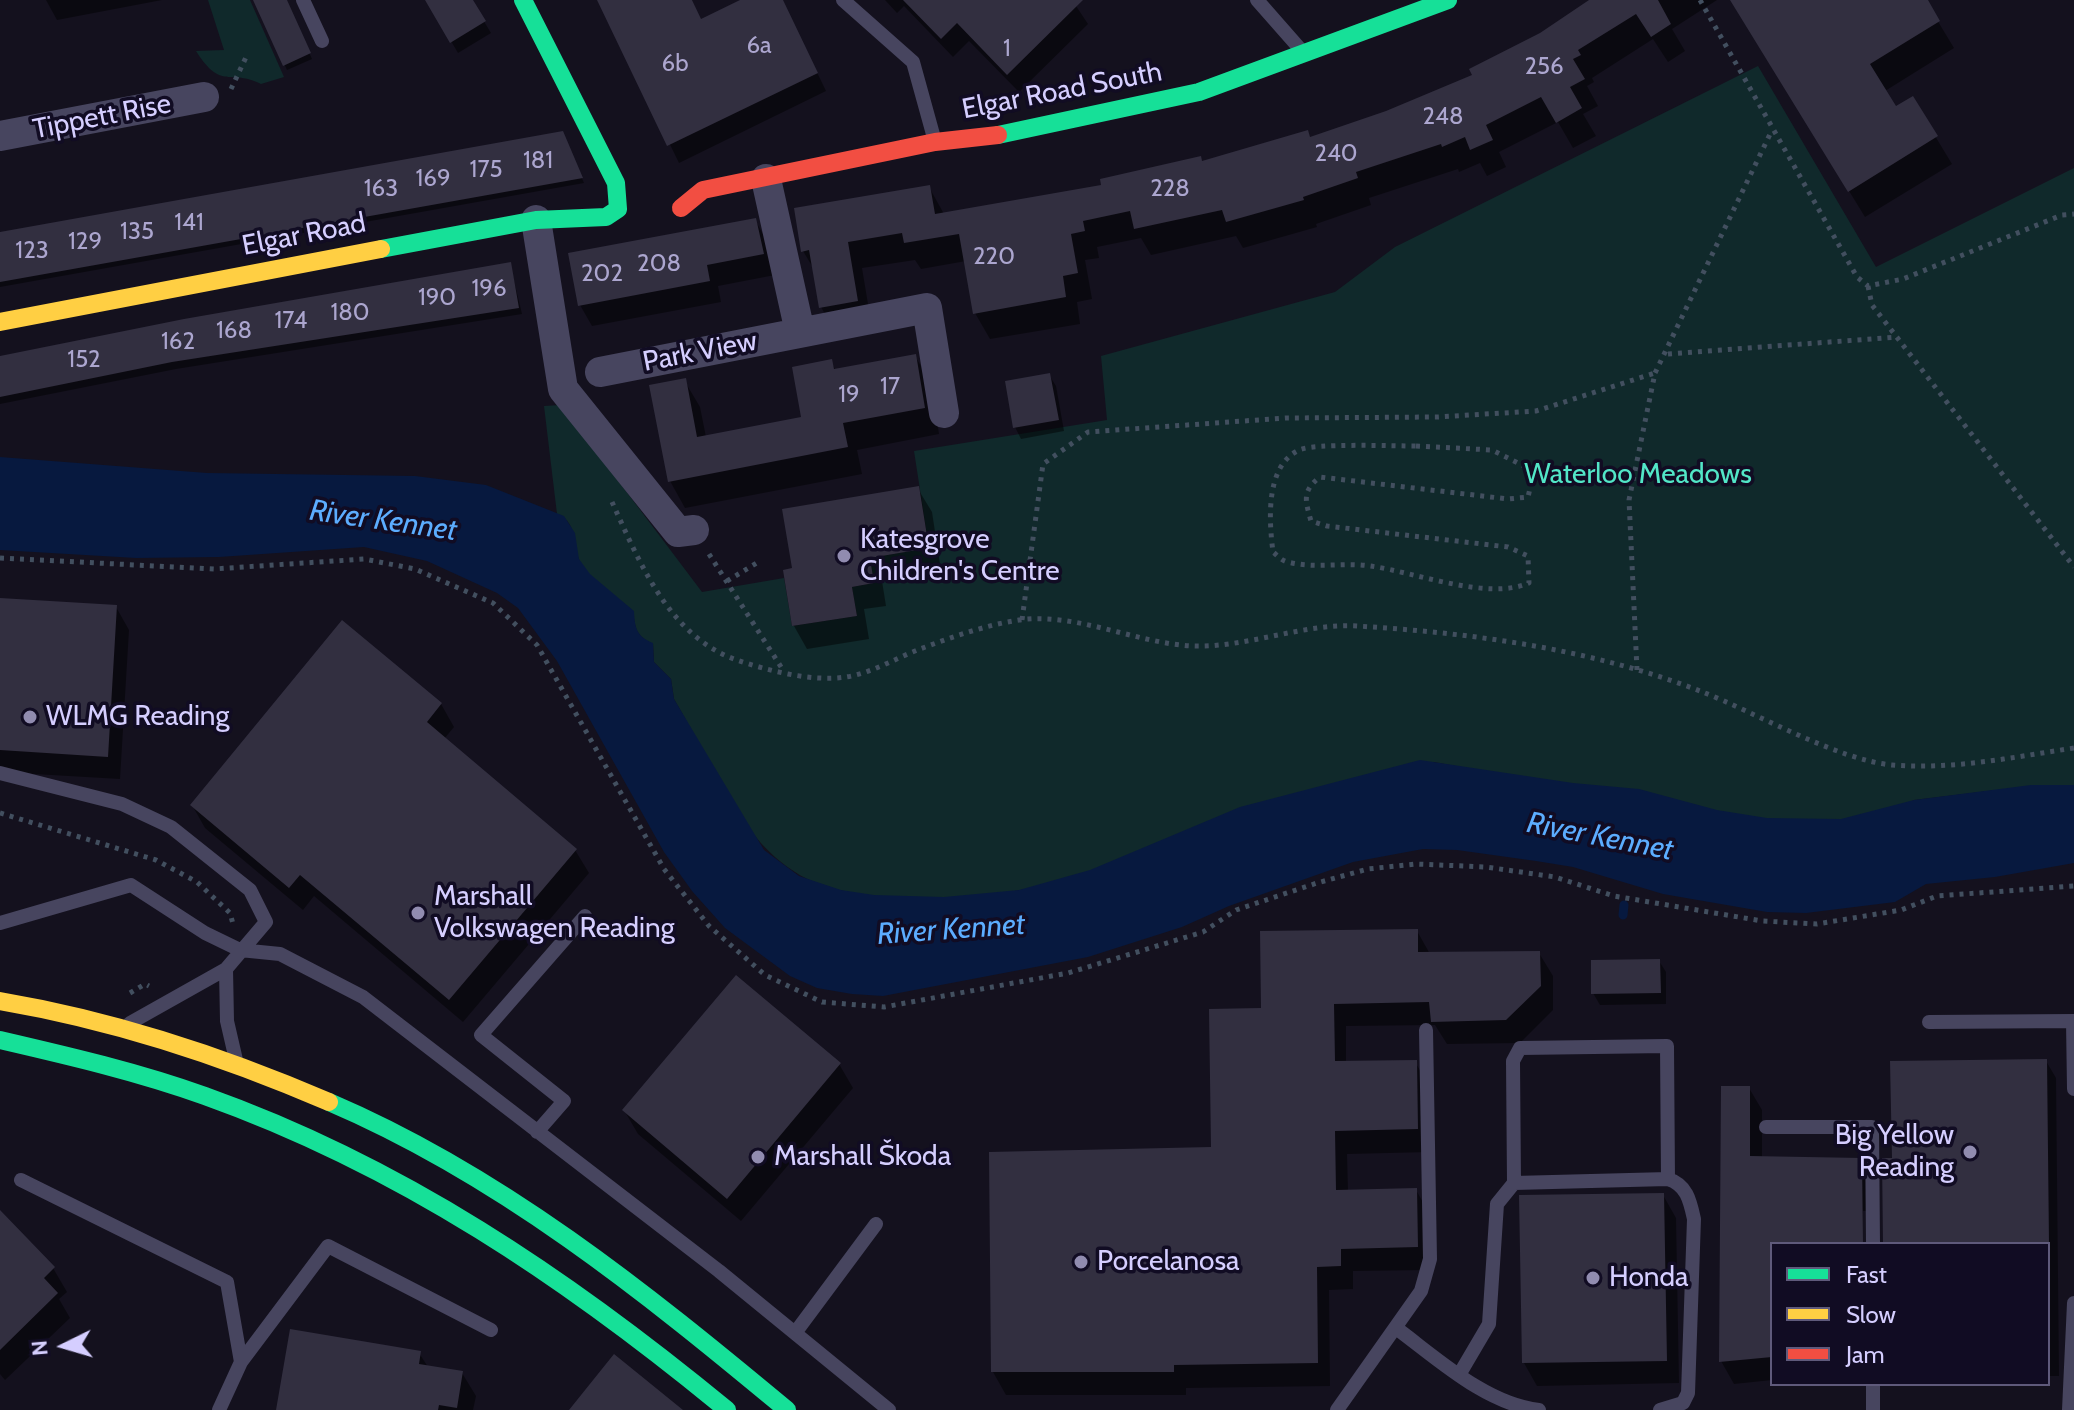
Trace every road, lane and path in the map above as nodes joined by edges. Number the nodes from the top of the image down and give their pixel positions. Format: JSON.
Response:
{"nodes":[{"id":1,"x":303,"y":0,"type":"edge"},
{"id":2,"x":523,"y":0,"type":"edge"},
{"id":3,"x":843,"y":0,"type":"edge"},
{"id":4,"x":1257,"y":0,"type":"edge"},
{"id":5,"x":1448,"y":0,"type":"edge"},
{"id":6,"x":1700,"y":0,"type":"edge"},
{"id":7,"x":322,"y":41,"type":"dead end"},
{"id":8,"x":1304,"y":53,"type":"junction"},
{"id":9,"x":204,"y":97,"type":"dead end"},
{"id":10,"x":1772,"y":130,"type":"junction"},
{"id":11,"x":0,"y":136,"type":"edge"},
{"id":12,"x":935,"y":142,"type":"junction"},
{"id":13,"x":766,"y":179,"type":"junction"},
{"id":14,"x":681,"y":208,"type":"dead end"},
{"id":15,"x":2074,"y":214,"type":"edge"},
{"id":16,"x":536,"y":220,"type":"junction"},
{"id":17,"x":1868,"y":286,"type":"junction"},
{"id":18,"x":0,"y":322,"type":"edge"},
{"id":19,"x":800,"y":332,"type":"junction"},
{"id":20,"x":1897,"y":337,"type":"junction"},
{"id":21,"x":1667,"y":354,"type":"junction"},
{"id":22,"x":600,"y":372,"type":"dead end"},
{"id":23,"x":1655,"y":373,"type":"junction"},
{"id":24,"x":944,"y":413,"type":"dead end"},
{"id":25,"x":621,"y":461,"type":"junction"},
{"id":26,"x":694,"y":530,"type":"joint"},
{"id":27,"x":0,"y":558,"type":"edge"},
{"id":28,"x":760,"y":561,"type":"dead end"},
{"id":29,"x":1284,"y":562,"type":"joint"},
{"id":30,"x":2074,"y":567,"type":"edge"},
{"id":31,"x":727,"y":581,"type":"junction"},
{"id":32,"x":1022,"y":620,"type":"junction"},
{"id":33,"x":1637,"y":670,"type":"junction"},
{"id":34,"x":784,"y":671,"type":"junction"},
{"id":35,"x":2074,"y":748,"type":"edge"},
{"id":36,"x":0,"y":773,"type":"edge"},
{"id":37,"x":2074,"y":886,"type":"edge"},
{"id":38,"x":585,"y":916,"type":"dead end"},
{"id":39,"x":0,"y":923,"type":"edge"},
{"id":40,"x":240,"y":950,"type":"junction"},
{"id":41,"x":226,"y":969,"type":"junction"},
{"id":42,"x":0,"y":1001,"type":"edge"},
{"id":43,"x":1929,"y":1022,"type":"dead end"},
{"id":44,"x":119,"y":1029,"type":"junction"},
{"id":45,"x":1426,"y":1030,"type":"dead end"},
{"id":46,"x":0,"y":1040,"type":"edge"},
{"id":47,"x":238,"y":1067,"type":"junction"},
{"id":48,"x":2074,"y":1089,"type":"edge"},
{"id":49,"x":1766,"y":1127,"type":"dead end"},
{"id":50,"x":537,"y":1132,"type":"junction"},
{"id":51,"x":1668,"y":1179,"type":"junction"},
{"id":52,"x":21,"y":1180,"type":"dead end"},
{"id":53,"x":1514,"y":1183,"type":"junction"},
{"id":54,"x":876,"y":1224,"type":"dead end"},
{"id":55,"x":1873,"y":1242,"type":"edge"},
{"id":56,"x":2074,"y":1303,"type":"edge"},
{"id":57,"x":1396,"y":1328,"type":"junction"},
{"id":58,"x":491,"y":1330,"type":"dead end"},
{"id":59,"x":795,"y":1333,"type":"junction"},
{"id":60,"x":241,"y":1362,"type":"junction"},
{"id":61,"x":1459,"y":1375,"type":"junction"},
{"id":62,"x":1873,"y":1386,"type":"edge"},
{"id":63,"x":219,"y":1410,"type":"edge"},
{"id":64,"x":727,"y":1410,"type":"edge"},
{"id":65,"x":787,"y":1410,"type":"edge"},
{"id":66,"x":889,"y":1410,"type":"edge"},
{"id":67,"x":1337,"y":1410,"type":"edge"},
{"id":68,"x":1539,"y":1410,"type":"edge"},
{"id":69,"x":1660,"y":1410,"type":"edge"},
{"id":70,"x":1873,"y":1410,"type":"edge"},
{"id":71,"x":2069,"y":1410,"type":"edge"}],
"edges":[{"from":1,"to":7,"type":"lane"},
{"from":2,"to":16,"type":"main road","name":"Elgar Road"},
{"from":3,"to":12,"type":"lane"},
{"from":4,"to":8,"type":"lane"},
{"from":5,"to":8,"type":"main road","name":"Elgar Road South"},
{"from":6,"to":10,"type":"path"},
{"from":8,"to":12,"type":"main road","name":"Elgar Road South"},
{"from":9,"to":11,"type":"street","name":"Tippett Rise"},
{"from":10,"to":17,"type":"path"},
{"from":10,"to":21,"type":"path"},
{"from":12,"to":13,"type":"main road","name":"Elgar Road South"},
{"from":13,"to":14,"type":"main road","name":"Elgar Road South"},
{"from":13,"to":19,"type":"street"},
{"from":15,"to":17,"type":"path"},
{"from":16,"to":18,"type":"main road","name":"Elgar Road"},
{"from":16,"to":25,"type":"street"},
{"from":17,"to":20,"type":"path"},
{"from":19,"to":22,"type":"street","name":"Park View"},
{"from":19,"to":24,"type":"street","name":"Park View"},
{"from":20,"to":21,"type":"path"},
{"from":20,"to":30,"type":"path"},
{"from":21,"to":23,"type":"path"},
{"from":23,"to":32,"type":"path"},
{"from":23,"to":33,"type":"path"},
{"from":25,"to":26,"type":"street"},
{"from":25,"to":34,"type":"path"},
{"from":26,"to":31,"type":"path"},
{"from":27,"to":37,"type":"path"},
{"from":28,"to":31,"type":"path"},
{"from":29,"to":29,"type":"path"},
{"from":31,"to":34,"type":"path"},
{"from":32,"to":33,"type":"path"},
{"from":32,"to":34,"type":"path"},
{"from":33,"to":35,"type":"path"},
{"from":36,"to":40,"type":"lane"},
{"from":38,"to":50,"type":"lane"},
{"from":39,"to":40,"type":"lane"},
{"from":40,"to":41,"type":"lane"},
{"from":40,"to":50,"type":"lane"},
{"from":41,"to":44,"type":"lane"},
{"from":41,"to":47,"type":"lane"},
{"from":42,"to":44,"type":"main road"},
{"from":43,"to":48,"type":"lane"},
{"from":44,"to":47,"type":"main road"},
{"from":45,"to":57,"type":"lane"},
{"from":46,"to":64,"type":"main road"},
{"from":47,"to":65,"type":"main road"},
{"from":49,"to":55,"type":"lane"},
{"from":50,"to":59,"type":"lane"},
{"from":51,"to":53,"type":"lane"},
{"from":51,"to":53,"type":"lane"},
{"from":51,"to":69,"type":"lane"},
{"from":52,"to":60,"type":"lane"},
{"from":53,"to":61,"type":"lane"},
{"from":54,"to":59,"type":"lane"},
{"from":56,"to":71,"type":"lane"},
{"from":57,"to":61,"type":"lane"},
{"from":57,"to":67,"type":"lane"},
{"from":58,"to":60,"type":"lane"},
{"from":59,"to":66,"type":"lane"},
{"from":60,"to":63,"type":"lane"},
{"from":61,"to":68,"type":"lane"},
{"from":62,"to":70,"type":"lane"}]}
